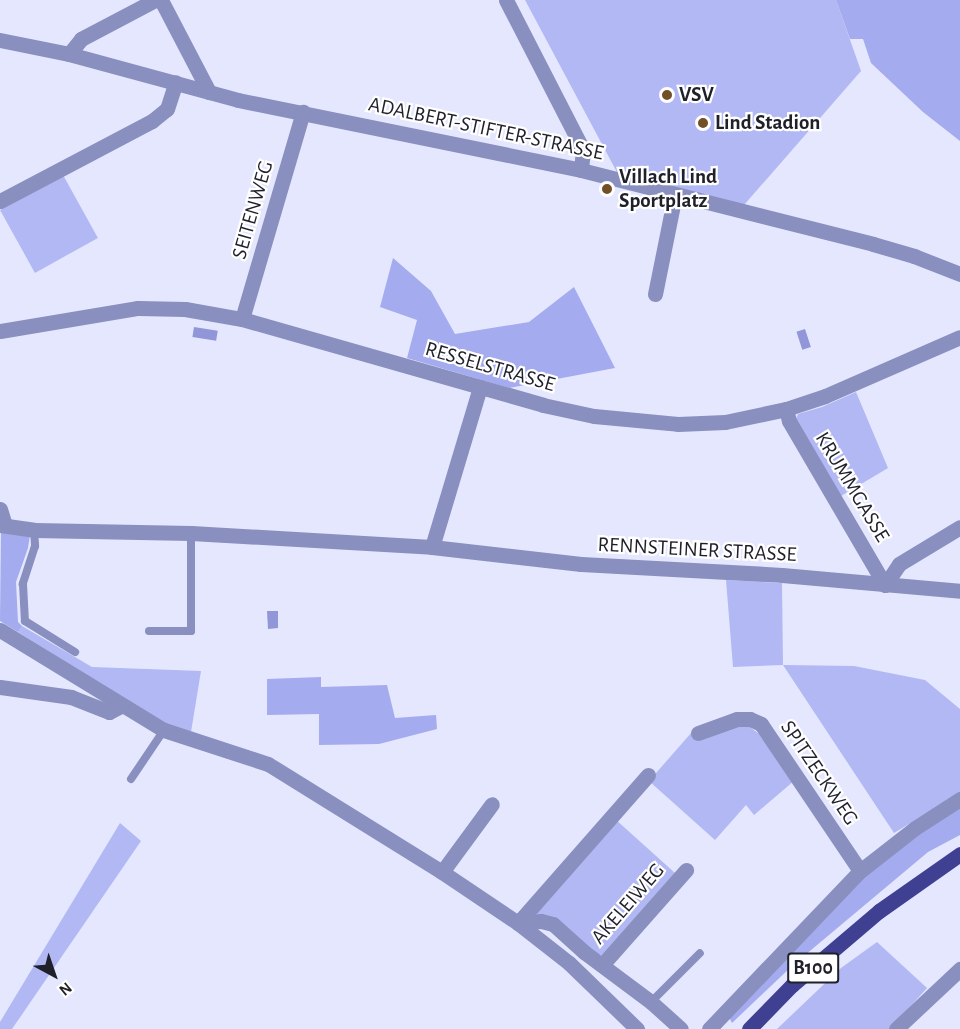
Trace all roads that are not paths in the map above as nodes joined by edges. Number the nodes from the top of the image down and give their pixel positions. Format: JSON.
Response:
{"nodes":[{"id":1,"x":155,"y":0,"type":"edge"},
{"id":2,"x":161,"y":0,"type":"edge"},
{"id":3,"x":506,"y":0,"type":"edge"},
{"id":4,"x":0,"y":40,"type":"edge"},
{"id":5,"x":69,"y":54,"type":"junction"},
{"id":6,"x":176,"y":82,"type":"junction"},
{"id":7,"x":209,"y":92,"type":"junction"},
{"id":8,"x":303,"y":112,"type":"junction"},
{"id":9,"x":581,"y":170,"type":"junction"},
{"id":10,"x":675,"y":195,"type":"junction"},
{"id":11,"x":0,"y":201,"type":"edge"},
{"id":12,"x":960,"y":274,"type":"edge"},
{"id":13,"x":655,"y":294,"type":"dead end"},
{"id":14,"x":242,"y":319,"type":"junction"},
{"id":15,"x":0,"y":331,"type":"edge"},
{"id":16,"x":960,"y":337,"type":"edge"},
{"id":17,"x":480,"y":387,"type":"junction"},
{"id":18,"x":786,"y":409,"type":"junction"},
{"id":19,"x":0,"y":509,"type":"edge"},
{"id":20,"x":2,"y":525,"type":"edge"},
{"id":21,"x":960,"y":527,"type":"edge"},
{"id":22,"x":34,"y":530,"type":"junction"},
{"id":23,"x":191,"y":533,"type":"junction"},
{"id":24,"x":432,"y":547,"type":"junction"},
{"id":25,"x":885,"y":585,"type":"junction"},
{"id":26,"x":960,"y":591,"type":"edge"},
{"id":27,"x":0,"y":630,"type":"edge"},
{"id":28,"x":149,"y":631,"type":"dead end"},
{"id":29,"x":75,"y":652,"type":"dead end"},
{"id":30,"x":0,"y":687,"type":"edge"},
{"id":31,"x":121,"y":706,"type":"junction"},
{"id":32,"x":164,"y":730,"type":"junction"},
{"id":33,"x":698,"y":733,"type":"dead end"},
{"id":34,"x":648,"y":775,"type":"dead end"},
{"id":35,"x":132,"y":779,"type":"dead end"},
{"id":36,"x":960,"y":799,"type":"edge"},
{"id":37,"x":492,"y":804,"type":"dead end"},
{"id":38,"x":960,"y":854,"type":"edge"},
{"id":39,"x":686,"y":870,"type":"dead end"},
{"id":40,"x":442,"y":872,"type":"junction"},
{"id":41,"x":860,"y":872,"type":"junction"},
{"id":42,"x":518,"y":923,"type":"junction"},
{"id":43,"x":700,"y":954,"type":"dead end"},
{"id":44,"x":602,"y":965,"type":"junction"},
{"id":45,"x":960,"y":969,"type":"edge"},
{"id":46,"x":651,"y":1002,"type":"junction"},
{"id":47,"x":637,"y":1029,"type":"edge"},
{"id":48,"x":681,"y":1029,"type":"edge"},
{"id":49,"x":709,"y":1029,"type":"edge"},
{"id":50,"x":749,"y":1029,"type":"edge"},
{"id":51,"x":896,"y":1029,"type":"edge"}],
"edges":[{"from":1,"to":5,"type":"street"},
{"from":2,"to":7,"type":"street"},
{"from":3,"to":9,"type":"street"},
{"from":4,"to":5,"type":"street","name":"ADALBERT-STIFTER-STRASSE"},
{"from":5,"to":6,"type":"street","name":"ADALBERT-STIFTER-STRASSE"},
{"from":6,"to":7,"type":"street","name":"ADALBERT-STIFTER-STRASSE"},
{"from":6,"to":11,"type":"street"},
{"from":7,"to":8,"type":"street","name":"ADALBERT-STIFTER-STRASSE"},
{"from":8,"to":9,"type":"street","name":"ADALBERT-STIFTER-STRASSE"},
{"from":8,"to":14,"type":"street","name":"SEITENWEG"},
{"from":9,"to":10,"type":"street","name":"ADALBERT-STIFTER-STRASSE"},
{"from":10,"to":12,"type":"street","name":"ADALBERT-STIFTER-STRASSE"},
{"from":10,"to":13,"type":"street"},
{"from":14,"to":15,"type":"street","name":"RESSELSTRASSE"},
{"from":14,"to":17,"type":"street","name":"RESSELSTRASSE"},
{"from":16,"to":18,"type":"street","name":"RESSELSTRASSE"},
{"from":17,"to":18,"type":"street","name":"RESSELSTRASSE"},
{"from":17,"to":24,"type":"street"},
{"from":18,"to":25,"type":"street","name":"KRUMMGASSE"},
{"from":19,"to":20,"type":"street"},
{"from":20,"to":22,"type":"street","name":"RENNSTEINER STRASSE"},
{"from":21,"to":25,"type":"street"},
{"from":22,"to":23,"type":"street","name":"RENNSTEINER STRASSE"},
{"from":22,"to":29,"type":"lane"},
{"from":23,"to":24,"type":"street","name":"RENNSTEINER STRASSE"},
{"from":23,"to":28,"type":"lane"},
{"from":24,"to":25,"type":"street","name":"RENNSTEINER STRASSE"},
{"from":25,"to":26,"type":"street","name":"RENNSTEINER STRASSE"},
{"from":27,"to":31,"type":"street"},
{"from":30,"to":31,"type":"street"},
{"from":31,"to":32,"type":"street"},
{"from":32,"to":35,"type":"lane"},
{"from":32,"to":40,"type":"street"},
{"from":33,"to":41,"type":"street","name":"SPITZECKWEG"},
{"from":34,"to":42,"type":"street"},
{"from":36,"to":41,"type":"street"},
{"from":37,"to":40,"type":"street"},
{"from":38,"to":50,"type":"main road","number":"B100"},
{"from":39,"to":44,"type":"street","name":"AKELEIWEG"},
{"from":40,"to":42,"type":"street"},
{"from":41,"to":49,"type":"street"},
{"from":42,"to":44,"type":"street"},
{"from":42,"to":47,"type":"street"},
{"from":43,"to":46,"type":"lane"},
{"from":44,"to":46,"type":"street"},
{"from":45,"to":51,"type":"street"},
{"from":46,"to":48,"type":"street"}]}
